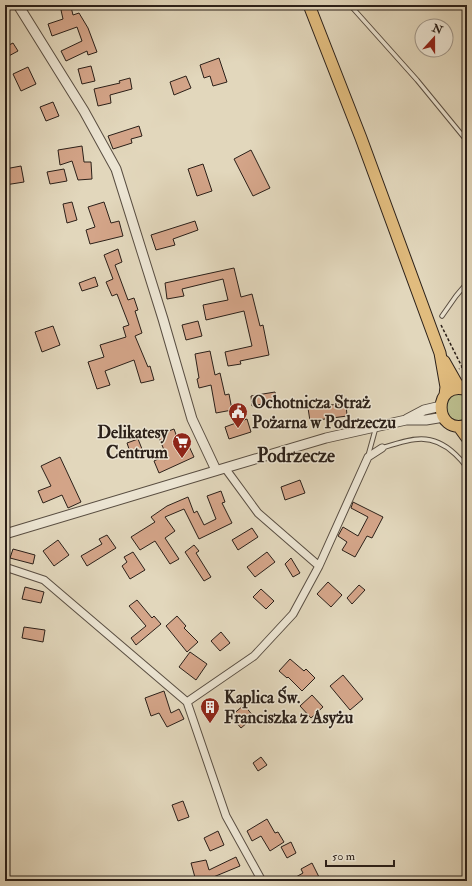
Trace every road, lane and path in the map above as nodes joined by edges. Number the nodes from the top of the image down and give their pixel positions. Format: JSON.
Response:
{"nodes":[{"id":1,"x":18,"y":5,"type":"edge"},
{"id":2,"x":309,"y":5,"type":"edge"},
{"id":3,"x":350,"y":5,"type":"edge"},
{"id":4,"x":467,"y":141,"type":"edge"},
{"id":5,"x":467,"y":283,"type":"edge"},
{"id":6,"x":442,"y":316,"type":"joint"},
{"id":7,"x":440,"y":353,"type":"junction"},
{"id":8,"x":451,"y":372,"type":"junction"},
{"id":9,"x":465,"y":389,"type":"edge"},
{"id":10,"x":445,"y":395,"type":"junction"},
{"id":11,"x":441,"y":406,"type":"junction"},
{"id":12,"x":444,"y":418,"type":"junction"},
{"id":13,"x":406,"y":420,"type":"junction"},
{"id":14,"x":376,"y":426,"type":"junction"},
{"id":15,"x":463,"y":426,"type":"edge"},
{"id":16,"x":467,"y":438,"type":"edge"},
{"id":17,"x":382,"y":448,"type":"joint"},
{"id":18,"x":368,"y":457,"type":"junction"},
{"id":19,"x":221,"y":469,"type":"junction"},
{"id":20,"x":467,"y":469,"type":"edge"},
{"id":21,"x":5,"y":534,"type":"edge"},
{"id":22,"x":319,"y":566,"type":"junction"},
{"id":23,"x":5,"y":567,"type":"edge"},
{"id":24,"x":187,"y":702,"type":"junction"},
{"id":25,"x":262,"y":881,"type":"edge"}],
"edges":[{"from":1,"to":19,"type":"street"},
{"from":2,"to":7,"type":"main road"},
{"from":3,"to":4,"type":"lane"},
{"from":5,"to":6,"type":"lane"},
{"from":6,"to":8,"type":"path"},
{"from":7,"to":8,"type":"main road"},
{"from":7,"to":10,"type":"main road"},
{"from":8,"to":9,"type":"main road"},
{"from":9,"to":10,"type":"main road"},
{"from":10,"to":11,"type":"main road"},
{"from":11,"to":12,"type":"main road"},
{"from":11,"to":13,"type":"street"},
{"from":12,"to":13,"type":"street"},
{"from":12,"to":15,"type":"main road"},
{"from":13,"to":14,"type":"street"},
{"from":14,"to":18,"type":"lane"},
{"from":14,"to":19,"type":"street"},
{"from":15,"to":16,"type":"main road"},
{"from":17,"to":18,"type":"street"},
{"from":17,"to":20,"type":"lane"},
{"from":18,"to":22,"type":"street"},
{"from":19,"to":21,"type":"street"},
{"from":19,"to":22,"type":"street"},
{"from":22,"to":24,"type":"street"},
{"from":23,"to":24,"type":"street"},
{"from":24,"to":25,"type":"street"}]}
